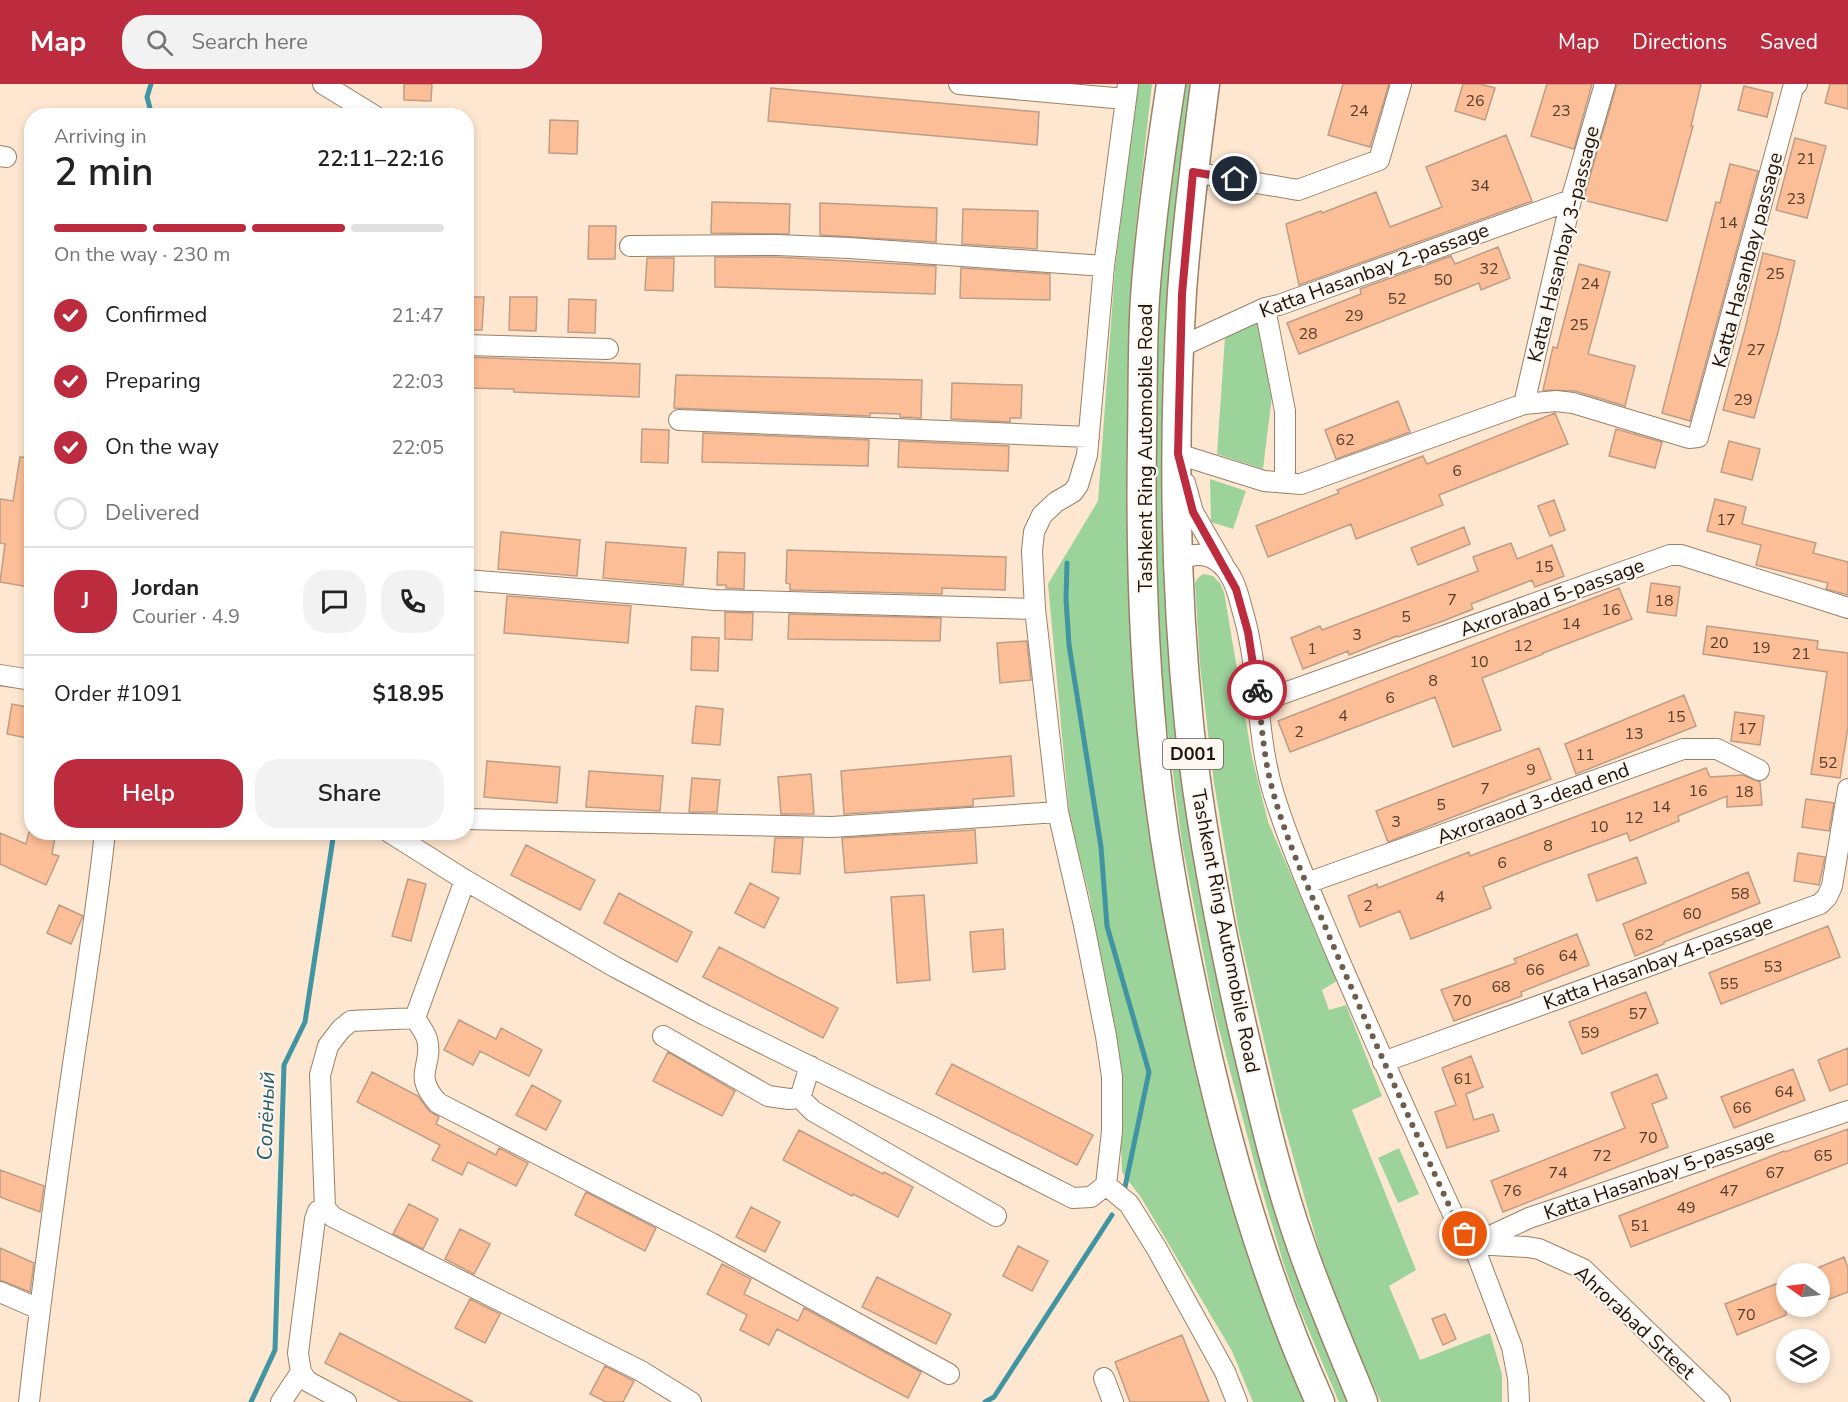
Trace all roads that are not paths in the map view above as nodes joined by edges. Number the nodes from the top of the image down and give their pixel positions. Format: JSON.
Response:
{"nodes":[{"id":1,"x":323,"y":84,"type":"edge"},
{"id":2,"x":959,"y":84,"type":"edge"},
{"id":3,"x":1171,"y":84,"type":"edge"},
{"id":4,"x":1205,"y":84,"type":"edge"},
{"id":5,"x":1401,"y":84,"type":"edge"},
{"id":6,"x":1605,"y":84,"type":"edge"},
{"id":7,"x":1789,"y":85,"type":"edge"},
{"id":8,"x":1126,"y":91,"type":"edge"},
{"id":9,"x":362,"y":108,"type":"edge"},
{"id":10,"x":1193,"y":172,"type":"junction"},
{"id":11,"x":1571,"y":200,"type":"junction"},
{"id":12,"x":630,"y":246,"type":"dead end"},
{"id":13,"x":1104,"y":266,"type":"junction"},
{"id":14,"x":1265,"y":308,"type":"junction"},
{"id":15,"x":474,"y":345,"type":"edge"},
{"id":16,"x":1180,"y":347,"type":"junction"},
{"id":17,"x":608,"y":349,"type":"dead end"},
{"id":18,"x":1524,"y":404,"type":"junction"},
{"id":19,"x":679,"y":420,"type":"dead end"},
{"id":20,"x":1089,"y":437,"type":"junction"},
{"id":21,"x":1178,"y":454,"type":"junction"},
{"id":22,"x":1285,"y":483,"type":"junction"},
{"id":23,"x":1179,"y":561,"type":"junction"},
{"id":24,"x":1226,"y":570,"type":"junction"},
{"id":25,"x":474,"y":581,"type":"edge"},
{"id":26,"x":1848,"y":608,"type":"edge"},
{"id":27,"x":1035,"y":609,"type":"junction"},
{"id":28,"x":0,"y":675,"type":"edge"},
{"id":29,"x":24,"y":679,"type":"edge"},
{"id":30,"x":1259,"y":702,"type":"junction"},
{"id":31,"x":1759,"y":770,"type":"dead end"},
{"id":32,"x":1848,"y":789,"type":"edge"},
{"id":33,"x":1058,"y":812,"type":"junction"},
{"id":34,"x":474,"y":819,"type":"edge"},
{"id":35,"x":104,"y":840,"type":"edge"},
{"id":36,"x":402,"y":840,"type":"edge"},
{"id":37,"x":465,"y":880,"type":"junction"},
{"id":38,"x":1306,"y":883,"type":"junction"},
{"id":39,"x":415,"y":1018,"type":"junction"},
{"id":40,"x":663,"y":1036,"type":"dead end"},
{"id":41,"x":1383,"y":1062,"type":"junction"},
{"id":42,"x":810,"y":1066,"type":"junction"},
{"id":43,"x":800,"y":1098,"type":"junction"},
{"id":44,"x":1848,"y":1111,"type":"edge"},
{"id":45,"x":1106,"y":1185,"type":"junction"},
{"id":46,"x":325,"y":1208,"type":"junction"},
{"id":47,"x":996,"y":1216,"type":"dead end"},
{"id":48,"x":1473,"y":1244,"type":"junction"},
{"id":49,"x":0,"y":1292,"type":"edge"},
{"id":50,"x":39,"y":1309,"type":"junction"},
{"id":51,"x":301,"y":1372,"type":"junction"},
{"id":52,"x":949,"y":1374,"type":"dead end"},
{"id":53,"x":1104,"y":1378,"type":"dead end"},
{"id":54,"x":28,"y":1402,"type":"edge"},
{"id":55,"x":281,"y":1402,"type":"edge"},
{"id":56,"x":345,"y":1402,"type":"edge"},
{"id":57,"x":691,"y":1402,"type":"edge"},
{"id":58,"x":1113,"y":1402,"type":"edge"},
{"id":59,"x":1237,"y":1402,"type":"edge"},
{"id":60,"x":1320,"y":1402,"type":"edge"},
{"id":61,"x":1363,"y":1402,"type":"edge"},
{"id":62,"x":1519,"y":1402,"type":"edge"},
{"id":63,"x":1720,"y":1402,"type":"edge"}],
"edges":[{"from":1,"to":9,"type":"street"},
{"from":2,"to":8,"type":"street"},
{"from":3,"to":60,"type":"highway","name":"Tashkent Ring Automobile Road","number":"D001"},
{"from":4,"to":10,"type":"highway","name":"Tashkent Ring Automobile Road","number":"D001"},
{"from":5,"to":10,"type":"street"},
{"from":6,"to":11,"type":"street","name":"Katta Hasanbay 3-passage"},
{"from":7,"to":18,"type":"street","name":"Katta Hasanbay passage"},
{"from":8,"to":13,"type":"street"},
{"from":10,"to":16,"type":"highway","name":"Tashkent Ring Automobile Road","number":"D001"},
{"from":11,"to":14,"type":"street","name":"Katta Hasanbay 2-passage"},
{"from":11,"to":18,"type":"street","name":"Katta Hasanbay 3-passage"},
{"from":12,"to":13,"type":"street"},
{"from":13,"to":20,"type":"street"},
{"from":14,"to":16,"type":"street","name":"Katta Hasanbay 2-passage"},
{"from":14,"to":22,"type":"street"},
{"from":15,"to":17,"type":"street"},
{"from":16,"to":21,"type":"highway","name":"Tashkent Ring Automobile Road","number":"D001"},
{"from":18,"to":22,"type":"street"},
{"from":19,"to":20,"type":"street"},
{"from":20,"to":27,"type":"street"},
{"from":21,"to":22,"type":"street"},
{"from":21,"to":23,"type":"highway","name":"Tashkent Ring Automobile Road","number":"D001"},
{"from":21,"to":24,"type":"street"},
{"from":23,"to":24,"type":"street"},
{"from":23,"to":61,"type":"highway","name":"Tashkent Ring Automobile Road","number":"D001"},
{"from":24,"to":30,"type":"street"},
{"from":25,"to":27,"type":"street"},
{"from":26,"to":30,"type":"street","name":"Axrorabad 5-passage"},
{"from":27,"to":33,"type":"street"},
{"from":28,"to":29,"type":"street"},
{"from":30,"to":38,"type":"street"},
{"from":31,"to":38,"type":"street","name":"Axroraaod 3-dead end"},
{"from":32,"to":41,"type":"street","name":"Katta Hasanbay 4-passage"},
{"from":33,"to":34,"type":"street"},
{"from":33,"to":45,"type":"street"},
{"from":35,"to":50,"type":"street"},
{"from":36,"to":37,"type":"street"},
{"from":37,"to":39,"type":"street"},
{"from":37,"to":42,"type":"street"},
{"from":38,"to":41,"type":"street"},
{"from":39,"to":46,"type":"street"},
{"from":39,"to":52,"type":"street"},
{"from":40,"to":43,"type":"street"},
{"from":41,"to":48,"type":"street"},
{"from":42,"to":43,"type":"street"},
{"from":42,"to":45,"type":"street"},
{"from":43,"to":47,"type":"street"},
{"from":44,"to":48,"type":"street","name":"Katta Hasanbay 5-passage"},
{"from":45,"to":59,"type":"street"},
{"from":46,"to":51,"type":"street"},
{"from":46,"to":57,"type":"street"},
{"from":48,"to":62,"type":"street"},
{"from":48,"to":63,"type":"street","name":"Ahrorabad Srteet"},
{"from":49,"to":50,"type":"street"},
{"from":50,"to":54,"type":"street"},
{"from":51,"to":55,"type":"street"},
{"from":51,"to":56,"type":"street"},
{"from":53,"to":58,"type":"street"}]}
